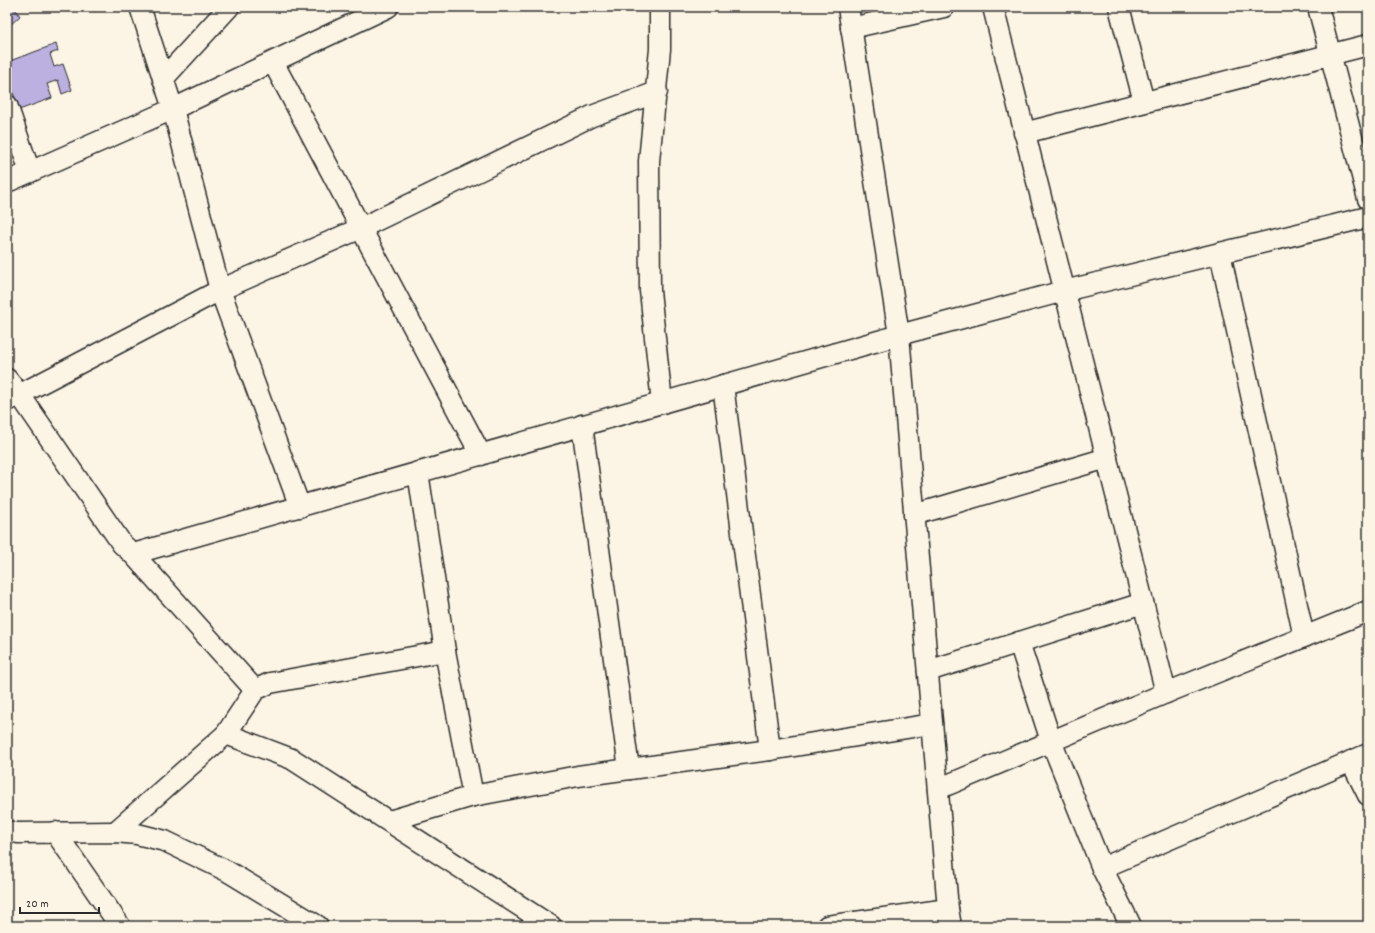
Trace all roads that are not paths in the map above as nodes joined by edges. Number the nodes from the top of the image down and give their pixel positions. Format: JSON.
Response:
{"nodes":[{"id":1,"x":140,"y":7,"type":"edge"},
{"id":2,"x":229,"y":7,"type":"edge"},
{"id":3,"x":388,"y":7,"type":"edge"},
{"id":4,"x":660,"y":7,"type":"edge"},
{"id":5,"x":848,"y":7,"type":"edge"},
{"id":6,"x":944,"y":7,"type":"edge"},
{"id":7,"x":992,"y":7,"type":"edge"},
{"id":8,"x":1119,"y":7,"type":"edge"},
{"id":9,"x":1318,"y":7,"type":"edge"},
{"id":10,"x":851,"y":28,"type":"junction"},
{"id":11,"x":1368,"y":45,"type":"edge"},
{"id":12,"x":1330,"y":55,"type":"junction"},
{"id":13,"x":273,"y":62,"type":"junction"},
{"id":14,"x":163,"y":79,"type":"junction"},
{"id":15,"x":657,"y":92,"type":"junction"},
{"id":16,"x":1144,"y":102,"type":"junction"},
{"id":17,"x":7,"y":104,"type":"edge"},
{"id":18,"x":173,"y":109,"type":"junction"},
{"id":19,"x":1024,"y":133,"type":"junction"},
{"id":20,"x":30,"y":172,"type":"junction"},
{"id":21,"x":7,"y":182,"type":"edge"},
{"id":22,"x":1368,"y":199,"type":"edge"},
{"id":23,"x":1368,"y":217,"type":"edge"},
{"id":24,"x":361,"y":228,"type":"junction"},
{"id":25,"x":1220,"y":253,"type":"junction"},
{"id":26,"x":220,"y":290,"type":"junction"},
{"id":27,"x":1064,"y":291,"type":"junction"},
{"id":28,"x":898,"y":335,"type":"junction"},
{"id":29,"x":7,"y":379,"type":"edge"},
{"id":30,"x":724,"y":385,"type":"junction"},
{"id":31,"x":14,"y":398,"type":"edge"},
{"id":32,"x":662,"y":403,"type":"junction"},
{"id":33,"x":582,"y":425,"type":"junction"},
{"id":34,"x":481,"y":455,"type":"junction"},
{"id":35,"x":1107,"y":458,"type":"junction"},
{"id":36,"x":418,"y":472,"type":"junction"},
{"id":37,"x":300,"y":506,"type":"junction"},
{"id":38,"x":914,"y":515,"type":"junction"},
{"id":39,"x":134,"y":554,"type":"junction"},
{"id":40,"x":1143,"y":603,"type":"junction"},
{"id":41,"x":1368,"y":611,"type":"edge"},
{"id":42,"x":1304,"y":637,"type":"junction"},
{"id":43,"x":1019,"y":642,"type":"junction"},
{"id":44,"x":445,"y":650,"type":"junction"},
{"id":45,"x":928,"y":671,"type":"junction"},
{"id":46,"x":254,"y":690,"type":"junction"},
{"id":47,"x":1166,"y":693,"type":"junction"},
{"id":48,"x":932,"y":724,"type":"junction"},
{"id":49,"x":226,"y":734,"type":"junction"},
{"id":50,"x":1051,"y":741,"type":"junction"},
{"id":51,"x":770,"y":750,"type":"junction"},
{"id":52,"x":1359,"y":757,"type":"edge"},
{"id":53,"x":630,"y":769,"type":"junction"},
{"id":54,"x":938,"y":789,"type":"junction"},
{"id":55,"x":1368,"y":795,"type":"edge"},
{"id":56,"x":473,"y":796,"type":"junction"},
{"id":57,"x":388,"y":821,"type":"junction"},
{"id":58,"x":55,"y":832,"type":"junction"},
{"id":59,"x":115,"y":832,"type":"junction"},
{"id":60,"x":11,"y":834,"type":"edge"},
{"id":61,"x":1102,"y":868,"type":"junction"},
{"id":62,"x":950,"y":917,"type":"edge"},
{"id":63,"x":120,"y":926,"type":"edge"},
{"id":64,"x":318,"y":926,"type":"edge"},
{"id":65,"x":551,"y":926,"type":"edge"},
{"id":66,"x":827,"y":926,"type":"edge"},
{"id":67,"x":1131,"y":926,"type":"edge"}],
"edges":[{"from":1,"to":14,"type":"street"},
{"from":2,"to":14,"type":"street"},
{"from":3,"to":13,"type":"street"},
{"from":4,"to":15,"type":"street"},
{"from":5,"to":10,"type":"street"},
{"from":6,"to":10,"type":"street"},
{"from":7,"to":19,"type":"street"},
{"from":8,"to":16,"type":"street"},
{"from":9,"to":12,"type":"street"},
{"from":10,"to":28,"type":"street"},
{"from":11,"to":12,"type":"street"},
{"from":12,"to":16,"type":"street"},
{"from":12,"to":22,"type":"street"},
{"from":13,"to":18,"type":"street"},
{"from":13,"to":24,"type":"street"},
{"from":14,"to":18,"type":"street"},
{"from":15,"to":24,"type":"street"},
{"from":15,"to":32,"type":"street"},
{"from":16,"to":19,"type":"street"},
{"from":17,"to":20,"type":"street"},
{"from":18,"to":20,"type":"street"},
{"from":18,"to":26,"type":"street"},
{"from":19,"to":27,"type":"street"},
{"from":20,"to":21,"type":"street"},
{"from":23,"to":25,"type":"street"},
{"from":24,"to":26,"type":"street"},
{"from":24,"to":34,"type":"street"},
{"from":25,"to":27,"type":"street"},
{"from":25,"to":42,"type":"street"},
{"from":26,"to":31,"type":"street"},
{"from":26,"to":37,"type":"street"},
{"from":27,"to":28,"type":"street"},
{"from":27,"to":35,"type":"street"},
{"from":28,"to":30,"type":"street"},
{"from":28,"to":38,"type":"street"},
{"from":29,"to":31,"type":"street"},
{"from":30,"to":32,"type":"street"},
{"from":30,"to":51,"type":"street"},
{"from":31,"to":39,"type":"street"},
{"from":32,"to":33,"type":"street"},
{"from":33,"to":34,"type":"street"},
{"from":33,"to":53,"type":"street"},
{"from":34,"to":36,"type":"street"},
{"from":35,"to":38,"type":"street"},
{"from":35,"to":40,"type":"street"},
{"from":36,"to":37,"type":"street"},
{"from":36,"to":44,"type":"street"},
{"from":37,"to":39,"type":"street"},
{"from":38,"to":45,"type":"street"},
{"from":39,"to":46,"type":"street"},
{"from":40,"to":43,"type":"street"},
{"from":40,"to":47,"type":"street"},
{"from":41,"to":42,"type":"street"},
{"from":42,"to":47,"type":"street"},
{"from":43,"to":45,"type":"street"},
{"from":43,"to":50,"type":"street"},
{"from":44,"to":46,"type":"street"},
{"from":44,"to":56,"type":"street"},
{"from":45,"to":48,"type":"street"},
{"from":46,"to":49,"type":"street"},
{"from":47,"to":50,"type":"street"},
{"from":48,"to":51,"type":"street"},
{"from":48,"to":54,"type":"street"},
{"from":49,"to":57,"type":"street"},
{"from":49,"to":59,"type":"street"},
{"from":50,"to":54,"type":"street"},
{"from":50,"to":61,"type":"street"},
{"from":51,"to":53,"type":"street"},
{"from":52,"to":55,"type":"street"},
{"from":52,"to":61,"type":"street"},
{"from":53,"to":56,"type":"street"},
{"from":54,"to":62,"type":"street"},
{"from":56,"to":57,"type":"street"},
{"from":57,"to":65,"type":"street"},
{"from":58,"to":59,"type":"street"},
{"from":58,"to":60,"type":"street"},
{"from":58,"to":63,"type":"street"},
{"from":59,"to":64,"type":"street"},
{"from":61,"to":67,"type":"street"},
{"from":62,"to":66,"type":"street"}]}
